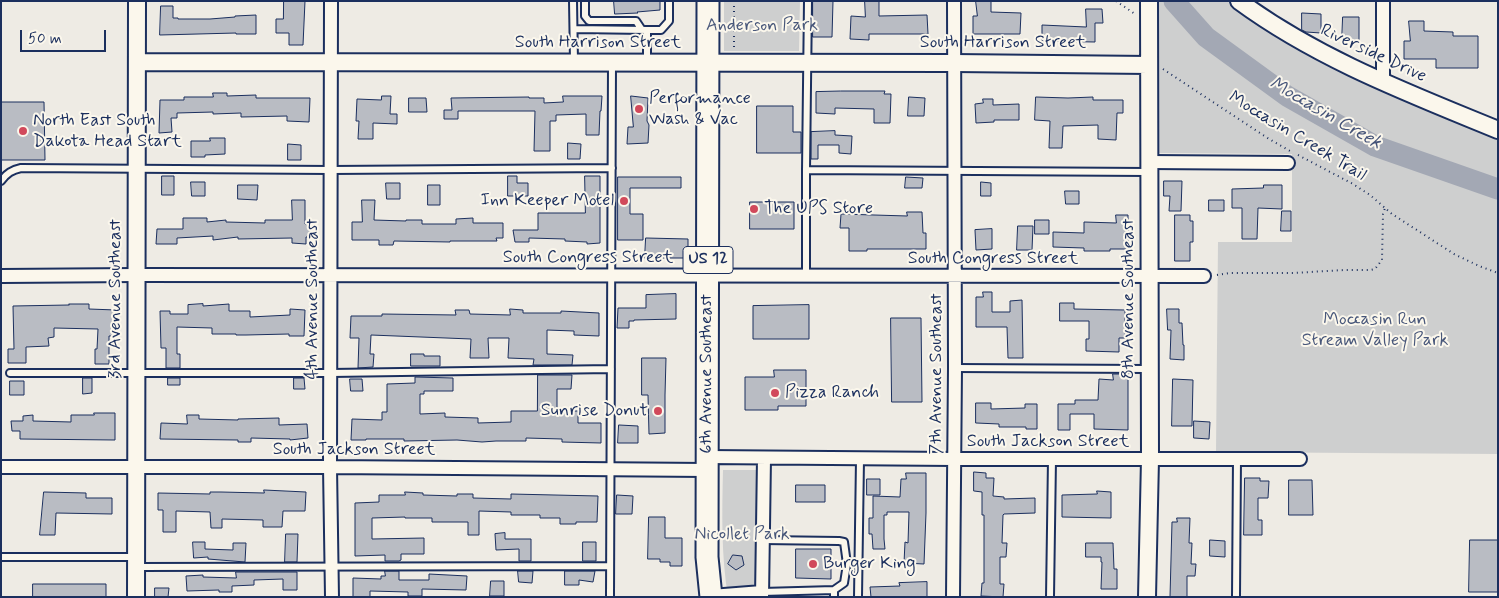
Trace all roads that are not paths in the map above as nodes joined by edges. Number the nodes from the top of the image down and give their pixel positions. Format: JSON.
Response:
{"nodes":[{"id":1,"x":137,"y":1,"type":"edge"},
{"id":2,"x":331,"y":1,"type":"edge"},
{"id":3,"x":573,"y":1,"type":"edge"},
{"id":4,"x":585,"y":1,"type":"edge"},
{"id":5,"x":669,"y":1,"type":"edge"},
{"id":6,"x":708,"y":1,"type":"edge"},
{"id":7,"x":808,"y":1,"type":"edge"},
{"id":8,"x":954,"y":1,"type":"edge"},
{"id":9,"x":1239,"y":1,"type":"edge"},
{"id":10,"x":1383,"y":1,"type":"edge"},
{"id":11,"x":1144,"y":9,"type":"edge"},
{"id":12,"x":574,"y":30,"type":"junction"},
{"id":13,"x":644,"y":30,"type":"junction"},
{"id":14,"x":136,"y":62,"type":"junction"},
{"id":15,"x":1149,"y":62,"type":"junction"},
{"id":16,"x":331,"y":63,"type":"junction"},
{"id":17,"x":574,"y":63,"type":"junction"},
{"id":18,"x":612,"y":63,"type":"junction"},
{"id":19,"x":646,"y":63,"type":"junction"},
{"id":20,"x":708,"y":63,"type":"junction"},
{"id":21,"x":808,"y":63,"type":"junction"},
{"id":22,"x":954,"y":63,"type":"junction"},
{"id":23,"x":1383,"y":83,"type":"junction"},
{"id":24,"x":1498,"y":130,"type":"edge"},
{"id":25,"x":1288,"y":163,"type":"dead end"},
{"id":26,"x":1149,"y":167,"type":"junction"},
{"id":27,"x":137,"y":168,"type":"junction"},
{"id":28,"x":612,"y":168,"type":"junction"},
{"id":29,"x":331,"y":170,"type":"junction"},
{"id":30,"x":806,"y":170,"type":"junction"},
{"id":31,"x":955,"y":171,"type":"junction"},
{"id":32,"x":1,"y":181,"type":"edge"},
{"id":33,"x":136,"y":274,"type":"junction"},
{"id":34,"x":332,"y":275,"type":"junction"},
{"id":35,"x":612,"y":275,"type":"junction"},
{"id":36,"x":708,"y":275,"type":"junction"},
{"id":37,"x":1,"y":276,"type":"edge"},
{"id":38,"x":806,"y":276,"type":"junction"},
{"id":39,"x":1204,"y":276,"type":"road end"},
{"id":40,"x":955,"y":277,"type":"junction"},
{"id":41,"x":1150,"y":277,"type":"junction"},
{"id":42,"x":955,"y":368,"type":"junction"},
{"id":43,"x":1149,"y":368,"type":"junction"},
{"id":44,"x":611,"y":369,"type":"junction"},
{"id":45,"x":10,"y":373,"type":"dead end"},
{"id":46,"x":136,"y":373,"type":"junction"},
{"id":47,"x":331,"y":373,"type":"junction"},
{"id":48,"x":764,"y":458,"type":"junction"},
{"id":49,"x":1237,"y":458,"type":"junction"},
{"id":50,"x":860,"y":459,"type":"junction"},
{"id":51,"x":954,"y":459,"type":"junction"},
{"id":52,"x":1052,"y":459,"type":"junction"},
{"id":53,"x":1150,"y":459,"type":"junction"},
{"id":54,"x":1300,"y":459,"type":"dead end"},
{"id":55,"x":707,"y":463,"type":"junction"},
{"id":56,"x":330,"y":467,"type":"junction"},
{"id":57,"x":1,"y":468,"type":"edge"},
{"id":58,"x":136,"y":468,"type":"junction"},
{"id":59,"x":610,"y":469,"type":"junction"},
{"id":60,"x":763,"y":540,"type":"junction"},
{"id":61,"x":1,"y":557,"type":"edge"},
{"id":62,"x":136,"y":562,"type":"junction"},
{"id":63,"x":332,"y":566,"type":"junction"},
{"id":64,"x":610,"y":566,"type":"junction"},
{"id":65,"x":762,"y":594,"type":"edge"},
{"id":66,"x":834,"y":594,"type":"edge"},
{"id":67,"x":711,"y":596,"type":"edge"},
{"id":68,"x":136,"y":597,"type":"edge"},
{"id":69,"x":332,"y":597,"type":"edge"},
{"id":70,"x":610,"y":597,"type":"edge"},
{"id":71,"x":858,"y":597,"type":"edge"},
{"id":72,"x":954,"y":597,"type":"edge"},
{"id":73,"x":1050,"y":597,"type":"edge"},
{"id":74,"x":1147,"y":597,"type":"edge"},
{"id":75,"x":1236,"y":597,"type":"edge"}],
"edges":[{"from":1,"to":14,"type":"street","name":"3rd Avenue Southeast"},
{"from":2,"to":16,"type":"street","name":"4th Avenue Southeast"},
{"from":3,"to":12,"type":"lane"},
{"from":4,"to":13,"type":"lane"},
{"from":5,"to":13,"type":"lane"},
{"from":6,"to":20,"type":"highway","name":"6th Avenue Southeast","number":"US 12"},
{"from":7,"to":21,"type":"lane"},
{"from":8,"to":22,"type":"street","name":"7th Avenue Southeast"},
{"from":9,"to":23,"type":"street","name":"Riverside Drive"},
{"from":10,"to":23,"type":"street"},
{"from":11,"to":15,"type":"street","name":"8th Avenue Southeast"},
{"from":12,"to":13,"type":"lane"},
{"from":12,"to":17,"type":"lane"},
{"from":13,"to":19,"type":"lane"},
{"from":14,"to":16,"type":"street","name":"South Harrison Street"},
{"from":14,"to":27,"type":"street","name":"3rd Avenue Southeast"},
{"from":15,"to":22,"type":"street","name":"South Harrison Street"},
{"from":15,"to":26,"type":"street","name":"8th Avenue Southeast"},
{"from":16,"to":17,"type":"street","name":"South Harrison Street"},
{"from":16,"to":29,"type":"street","name":"4th Avenue Southeast"},
{"from":17,"to":18,"type":"street","name":"South Harrison Street"},
{"from":18,"to":19,"type":"street","name":"South Harrison Street"},
{"from":18,"to":28,"type":"lane"},
{"from":19,"to":20,"type":"street","name":"South Harrison Street"},
{"from":20,"to":21,"type":"street","name":"South Harrison Street"},
{"from":20,"to":36,"type":"highway","name":"6th Avenue Southeast","number":"US 12"},
{"from":21,"to":22,"type":"street","name":"South Harrison Street"},
{"from":21,"to":30,"type":"lane"},
{"from":22,"to":31,"type":"street","name":"7th Avenue Southeast"},
{"from":23,"to":24,"type":"street","name":"Riverside Drive"},
{"from":25,"to":26,"type":"street"},
{"from":26,"to":31,"type":"lane"},
{"from":26,"to":41,"type":"street","name":"8th Avenue Southeast"},
{"from":27,"to":29,"type":"lane"},
{"from":27,"to":32,"type":"lane"},
{"from":27,"to":33,"type":"street","name":"3rd Avenue Southeast"},
{"from":28,"to":29,"type":"lane"},
{"from":28,"to":35,"type":"lane"},
{"from":29,"to":34,"type":"street","name":"4th Avenue Southeast"},
{"from":30,"to":31,"type":"lane"},
{"from":30,"to":38,"type":"lane"},
{"from":31,"to":40,"type":"street","name":"7th Avenue Southeast"},
{"from":33,"to":34,"type":"street","name":"South Congress Street"},
{"from":33,"to":37,"type":"street","name":"South Congress Street"},
{"from":33,"to":46,"type":"street","name":"3rd Avenue Southeast"},
{"from":34,"to":35,"type":"street","name":"South Congress Street"},
{"from":34,"to":47,"type":"street","name":"4th Avenue Southeast"},
{"from":35,"to":36,"type":"street","name":"South Congress Street"},
{"from":35,"to":44,"type":"lane"},
{"from":36,"to":38,"type":"street","name":"South Congress Street"},
{"from":36,"to":55,"type":"highway","name":"6th Avenue Southeast","number":"US 12"},
{"from":38,"to":40,"type":"street","name":"South Congress Street"},
{"from":39,"to":41,"type":"street","name":"South Congress Street"},
{"from":40,"to":41,"type":"street","name":"South Congress Street"},
{"from":40,"to":42,"type":"street","name":"7th Avenue Southeast"},
{"from":41,"to":43,"type":"street","name":"8th Avenue Southeast"},
{"from":42,"to":43,"type":"lane"},
{"from":42,"to":51,"type":"street","name":"7th Avenue Southeast"},
{"from":43,"to":53,"type":"street","name":"8th Avenue Southeast"},
{"from":44,"to":47,"type":"lane"},
{"from":44,"to":59,"type":"lane"},
{"from":45,"to":46,"type":"lane"},
{"from":46,"to":47,"type":"lane"},
{"from":46,"to":58,"type":"street","name":"3rd Avenue Southeast"},
{"from":47,"to":56,"type":"street","name":"4th Avenue Southeast"},
{"from":48,"to":50,"type":"street","name":"South Jackson Street"},
{"from":48,"to":55,"type":"street","name":"South Jackson Street"},
{"from":48,"to":60,"type":"street"},
{"from":49,"to":53,"type":"street","name":"South Jackson Street"},
{"from":49,"to":54,"type":"street","name":"South Jackson Street"},
{"from":49,"to":75,"type":"lane"},
{"from":50,"to":51,"type":"street","name":"South Jackson Street"},
{"from":50,"to":71,"type":"lane"},
{"from":51,"to":52,"type":"street","name":"South Jackson Street"},
{"from":51,"to":72,"type":"street","name":"7th Avenue Southeast"},
{"from":52,"to":53,"type":"street","name":"South Jackson Street"},
{"from":52,"to":73,"type":"lane"},
{"from":53,"to":74,"type":"street","name":"8th Avenue Southeast"},
{"from":55,"to":59,"type":"street","name":"South Jackson Street"},
{"from":55,"to":67,"type":"highway","name":"6th Avenue Southeast","number":"US 12"},
{"from":56,"to":58,"type":"street","name":"South Jackson Street"},
{"from":56,"to":59,"type":"street","name":"South Jackson Street"},
{"from":56,"to":63,"type":"street","name":"4th Avenue Southeast"},
{"from":57,"to":58,"type":"street","name":"South Jackson Street"},
{"from":58,"to":62,"type":"street","name":"3rd Avenue Southeast"},
{"from":59,"to":64,"type":"lane"},
{"from":60,"to":65,"type":"street"},
{"from":60,"to":66,"type":"lane"},
{"from":61,"to":62,"type":"lane"},
{"from":62,"to":63,"type":"lane"},
{"from":62,"to":68,"type":"street","name":"3rd Avenue Southeast"},
{"from":63,"to":64,"type":"lane"},
{"from":63,"to":69,"type":"street","name":"4th Avenue Southeast"},
{"from":64,"to":70,"type":"lane"},
{"from":65,"to":66,"type":"lane"},
{"from":65,"to":67,"type":"street"}]}
